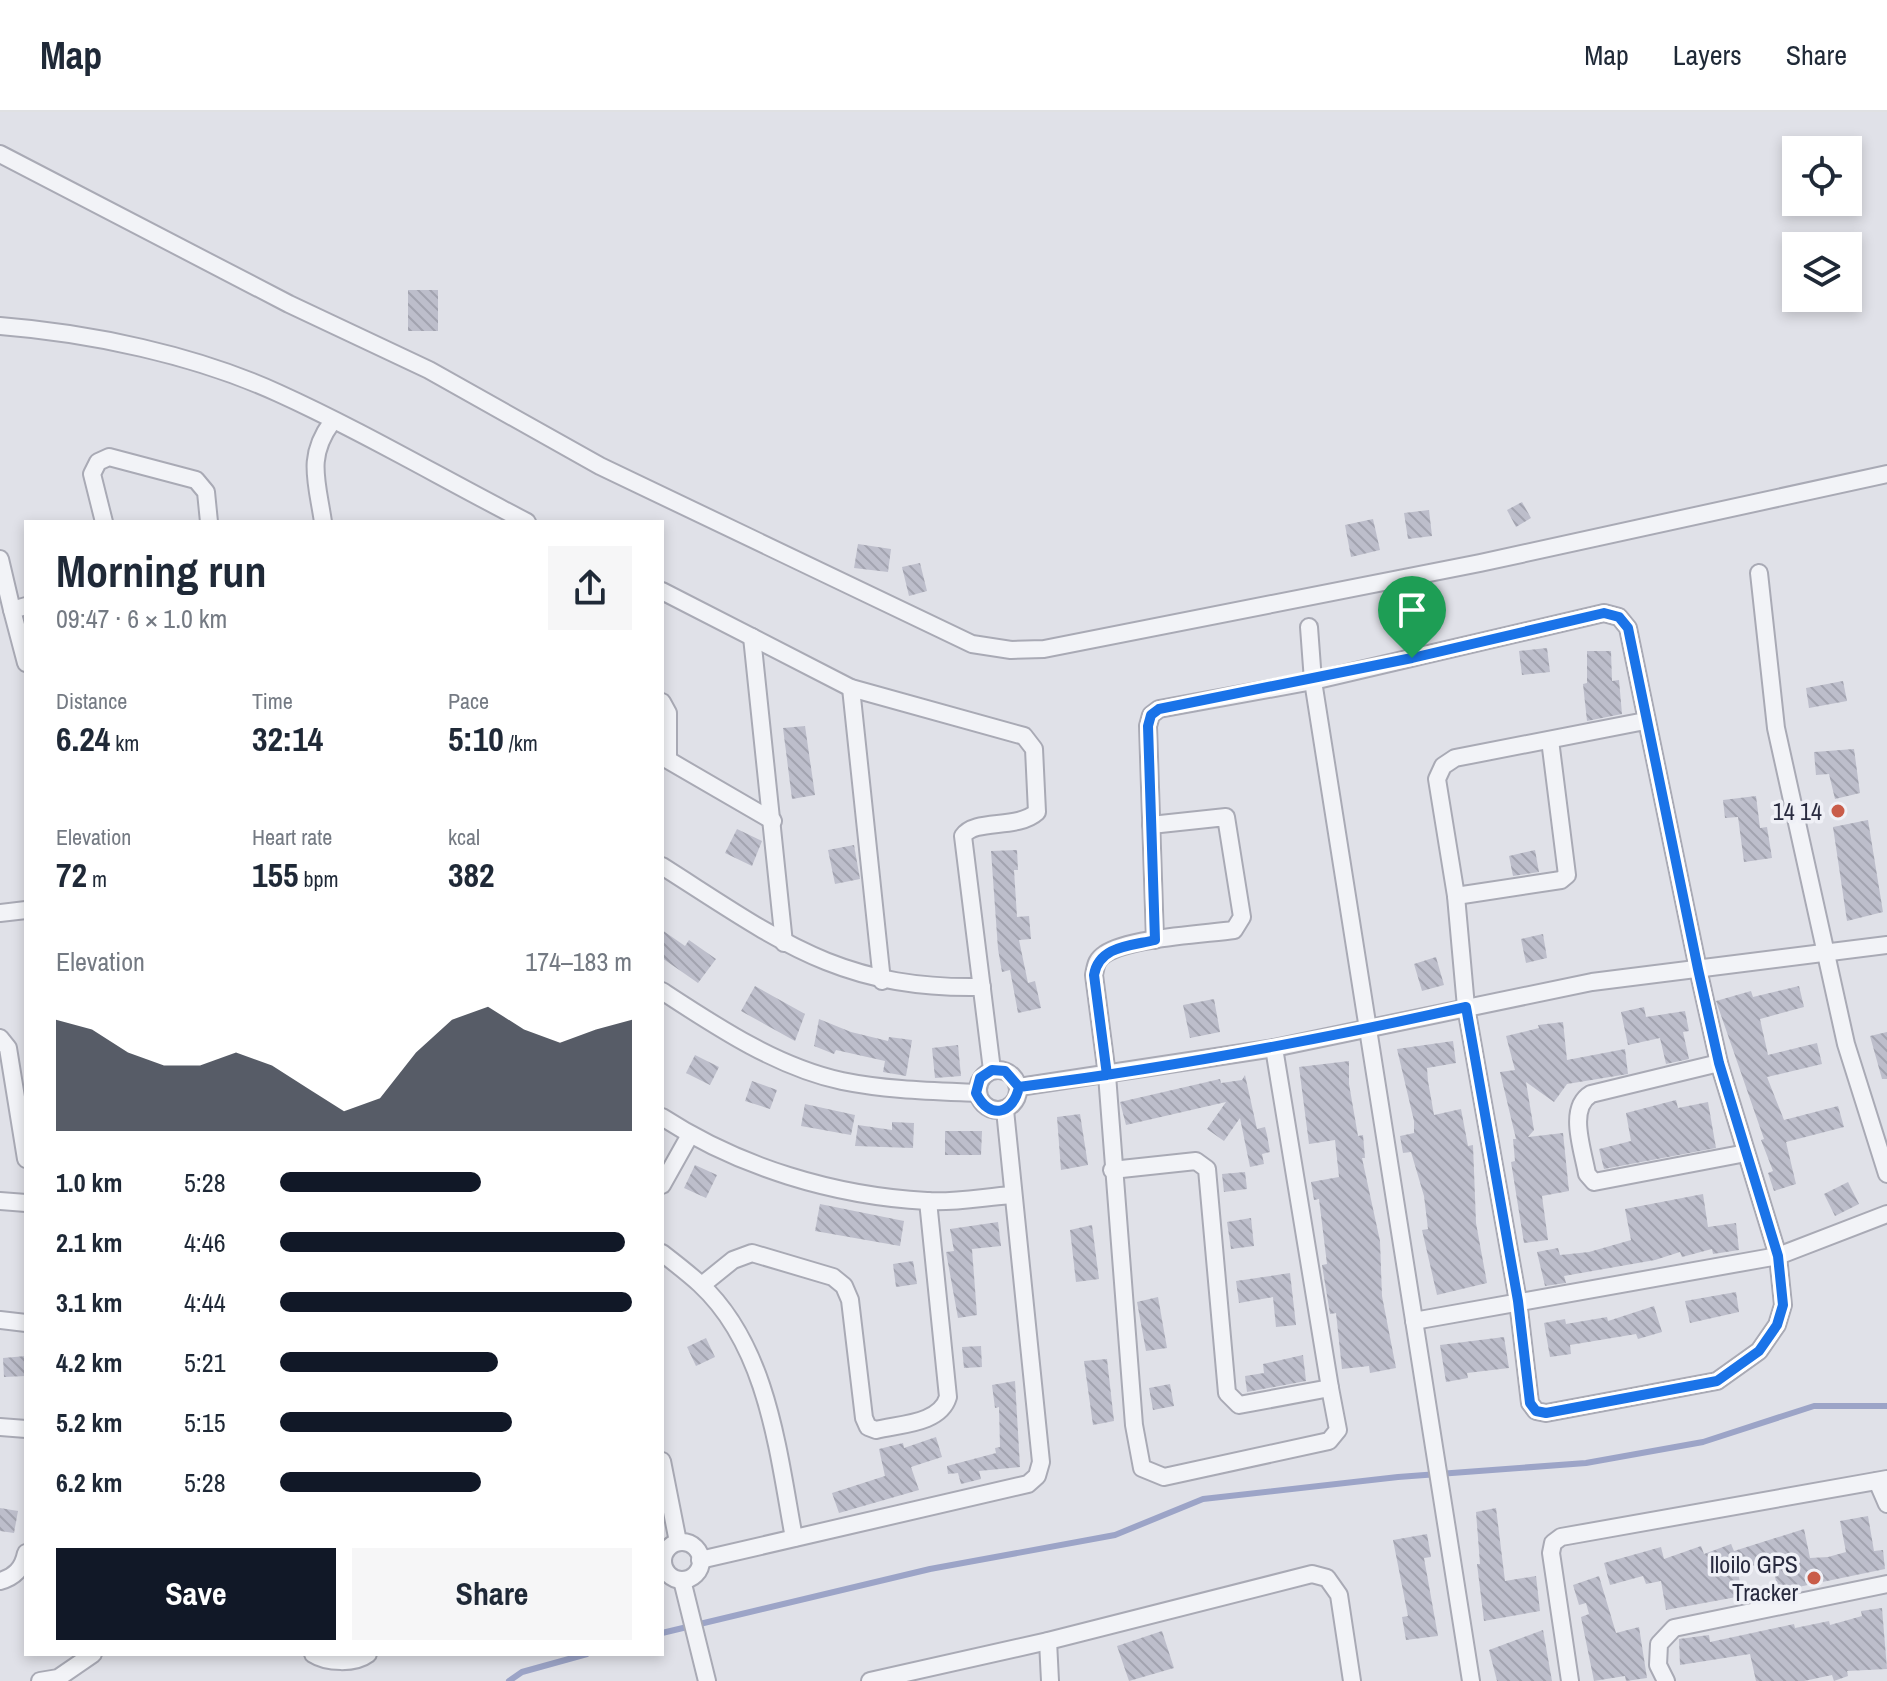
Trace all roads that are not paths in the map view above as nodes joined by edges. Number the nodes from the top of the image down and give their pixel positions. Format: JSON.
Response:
{"nodes":[{"id":1,"x":0,"y":154,"type":"edge"},
{"id":2,"x":0,"y":326,"type":"edge"},
{"id":3,"x":332,"y":422,"type":"junction"},
{"id":4,"x":1887,"y":474,"type":"edge"},
{"id":5,"x":104,"y":520,"type":"edge"},
{"id":6,"x":209,"y":520,"type":"edge"},
{"id":7,"x":323,"y":520,"type":"edge"},
{"id":8,"x":523,"y":520,"type":"edge"},
{"id":9,"x":0,"y":559,"type":"edge"},
{"id":10,"x":1759,"y":573,"type":"dead end"},
{"id":11,"x":664,"y":592,"type":"edge"},
{"id":12,"x":19,"y":608,"type":"edge"},
{"id":13,"x":1309,"y":627,"type":"dead end"},
{"id":14,"x":752,"y":637,"type":"junction"},
{"id":15,"x":24,"y":647,"type":"edge"},
{"id":16,"x":1313,"y":681,"type":"junction"},
{"id":17,"x":851,"y":688,"type":"junction"},
{"id":18,"x":664,"y":706,"type":"edge"},
{"id":19,"x":1645,"y":721,"type":"junction"},
{"id":20,"x":1550,"y":740,"type":"junction"},
{"id":21,"x":773,"y":821,"type":"junction"},
{"id":22,"x":1151,"y":825,"type":"junction"},
{"id":23,"x":664,"y":867,"type":"edge"},
{"id":24,"x":1456,"y":896,"type":"junction"},
{"id":25,"x":24,"y":910,"type":"edge"},
{"id":26,"x":0,"y":913,"type":"edge"},
{"id":27,"x":1155,"y":940,"type":"junction"},
{"id":28,"x":784,"y":943,"type":"junction"},
{"id":29,"x":1887,"y":945,"type":"edge"},
{"id":30,"x":1827,"y":952,"type":"junction"},
{"id":31,"x":1698,"y":969,"type":"junction"},
{"id":32,"x":882,"y":981,"type":"junction"},
{"id":33,"x":982,"y":987,"type":"junction"},
{"id":34,"x":664,"y":992,"type":"edge"},
{"id":35,"x":1466,"y":1007,"type":"junction"},
{"id":36,"x":1369,"y":1029,"type":"junction"},
{"id":37,"x":0,"y":1038,"type":"edge"},
{"id":38,"x":1274,"y":1048,"type":"junction"},
{"id":39,"x":1719,"y":1063,"type":"junction"},
{"id":40,"x":992,"y":1070,"type":"junction"},
{"id":41,"x":1107,"y":1075,"type":"junction"},
{"id":42,"x":1019,"y":1087,"type":"junction"},
{"id":43,"x":976,"y":1093,"type":"junction"},
{"id":44,"x":1005,"y":1110,"type":"junction"},
{"id":45,"x":664,"y":1118,"type":"edge"},
{"id":46,"x":690,"y":1135,"type":"junction"},
{"id":47,"x":24,"y":1147,"type":"edge"},
{"id":48,"x":1746,"y":1153,"type":"junction"},
{"id":49,"x":1112,"y":1170,"type":"junction"},
{"id":50,"x":1887,"y":1174,"type":"edge"},
{"id":51,"x":664,"y":1181,"type":"edge"},
{"id":52,"x":1012,"y":1195,"type":"junction"},
{"id":53,"x":0,"y":1201,"type":"edge"},
{"id":54,"x":928,"y":1201,"type":"junction"},
{"id":55,"x":24,"y":1203,"type":"edge"},
{"id":56,"x":1887,"y":1214,"type":"edge"},
{"id":57,"x":664,"y":1255,"type":"edge"},
{"id":58,"x":1778,"y":1256,"type":"junction"},
{"id":59,"x":702,"y":1285,"type":"junction"},
{"id":60,"x":1518,"y":1301,"type":"junction"},
{"id":61,"x":0,"y":1320,"type":"edge"},
{"id":62,"x":1414,"y":1321,"type":"junction"},
{"id":63,"x":24,"y":1323,"type":"edge"},
{"id":64,"x":1330,"y":1388,"type":"junction"},
{"id":65,"x":0,"y":1427,"type":"edge"},
{"id":66,"x":24,"y":1429,"type":"edge"},
{"id":67,"x":664,"y":1471,"type":"edge"},
{"id":68,"x":1882,"y":1480,"type":"edge"},
{"id":69,"x":1887,"y":1504,"type":"edge"},
{"id":70,"x":794,"y":1538,"type":"junction"},
{"id":71,"x":678,"y":1542,"type":"junction"},
{"id":72,"x":664,"y":1559,"type":"edge"},
{"id":73,"x":700,"y":1560,"type":"junction"},
{"id":74,"x":24,"y":1565,"type":"edge"},
{"id":75,"x":664,"y":1567,"type":"edge"},
{"id":76,"x":682,"y":1580,"type":"junction"},
{"id":77,"x":0,"y":1581,"type":"edge"},
{"id":78,"x":1887,"y":1584,"type":"edge"},
{"id":79,"x":1048,"y":1641,"type":"junction"},
{"id":80,"x":90,"y":1656,"type":"edge"},
{"id":81,"x":316,"y":1656,"type":"edge"},
{"id":82,"x":365,"y":1656,"type":"edge"},
{"id":83,"x":943,"y":1674,"type":"edge"},
{"id":84,"x":40,"y":1681,"type":"edge"},
{"id":85,"x":707,"y":1681,"type":"edge"},
{"id":86,"x":870,"y":1681,"type":"edge"},
{"id":87,"x":1050,"y":1681,"type":"edge"},
{"id":88,"x":1352,"y":1681,"type":"edge"},
{"id":89,"x":1471,"y":1681,"type":"edge"},
{"id":90,"x":1570,"y":1681,"type":"edge"},
{"id":91,"x":1666,"y":1681,"type":"edge"}],
"edges":[{"from":1,"to":4,"type":"street"},
{"from":2,"to":3,"type":"street"},
{"from":3,"to":7,"type":"street"},
{"from":3,"to":8,"type":"street"},
{"from":5,"to":6,"type":"street"},
{"from":9,"to":12,"type":"street"},
{"from":10,"to":30,"type":"street"},
{"from":11,"to":14,"type":"street"},
{"from":12,"to":15,"type":"street"},
{"from":13,"to":16,"type":"street"},
{"from":14,"to":17,"type":"street"},
{"from":14,"to":21,"type":"street"},
{"from":16,"to":19,"type":"street"},
{"from":16,"to":22,"type":"street"},
{"from":16,"to":36,"type":"street"},
{"from":17,"to":32,"type":"street"},
{"from":17,"to":33,"type":"street"},
{"from":18,"to":21,"type":"street"},
{"from":19,"to":20,"type":"street"},
{"from":19,"to":31,"type":"street"},
{"from":20,"to":24,"type":"street"},
{"from":20,"to":24,"type":"street"},
{"from":21,"to":28,"type":"street"},
{"from":22,"to":27,"type":"street"},
{"from":22,"to":27,"type":"street"},
{"from":23,"to":28,"type":"street"},
{"from":24,"to":35,"type":"street"},
{"from":25,"to":26,"type":"street"},
{"from":27,"to":41,"type":"street"},
{"from":28,"to":32,"type":"street"},
{"from":29,"to":30,"type":"street"},
{"from":30,"to":31,"type":"street"},
{"from":30,"to":50,"type":"street"},
{"from":31,"to":35,"type":"street"},
{"from":31,"to":39,"type":"street"},
{"from":32,"to":33,"type":"street"},
{"from":33,"to":40,"type":"street"},
{"from":34,"to":43,"type":"street"},
{"from":35,"to":36,"type":"street"},
{"from":35,"to":60,"type":"street"},
{"from":36,"to":38,"type":"street"},
{"from":36,"to":62,"type":"street"},
{"from":37,"to":47,"type":"street"},
{"from":38,"to":41,"type":"street"},
{"from":38,"to":64,"type":"street"},
{"from":39,"to":48,"type":"street"},
{"from":39,"to":48,"type":"street"},
{"from":40,"to":42,"type":"street"},
{"from":40,"to":43,"type":"street"},
{"from":41,"to":42,"type":"street"},
{"from":41,"to":49,"type":"street"},
{"from":42,"to":44,"type":"street"},
{"from":43,"to":44,"type":"street"},
{"from":44,"to":52,"type":"street"},
{"from":45,"to":46,"type":"street"},
{"from":46,"to":51,"type":"street"},
{"from":46,"to":54,"type":"street"},
{"from":48,"to":58,"type":"street"},
{"from":49,"to":64,"type":"street"},
{"from":49,"to":64,"type":"street"},
{"from":52,"to":54,"type":"street"},
{"from":52,"to":70,"type":"street"},
{"from":53,"to":55,"type":"street"},
{"from":54,"to":59,"type":"street"},
{"from":56,"to":58,"type":"street"},
{"from":57,"to":59,"type":"street"},
{"from":58,"to":60,"type":"street"},
{"from":58,"to":60,"type":"street"},
{"from":59,"to":70,"type":"street"},
{"from":60,"to":62,"type":"street"},
{"from":61,"to":63,"type":"street"},
{"from":62,"to":89,"type":"street"},
{"from":65,"to":66,"type":"street"},
{"from":67,"to":71,"type":"street"},
{"from":68,"to":69,"type":"street"},
{"from":68,"to":90,"type":"street"},
{"from":70,"to":73,"type":"street"},
{"from":71,"to":72,"type":"street"},
{"from":71,"to":73,"type":"street"},
{"from":73,"to":76,"type":"street"},
{"from":74,"to":77,"type":"street"},
{"from":75,"to":76,"type":"street"},
{"from":76,"to":85,"type":"street"},
{"from":78,"to":91,"type":"street"},
{"from":79,"to":83,"type":"street"},
{"from":79,"to":87,"type":"street"},
{"from":79,"to":88,"type":"street"},
{"from":80,"to":84,"type":"street"},
{"from":81,"to":82,"type":"street"},
{"from":83,"to":86,"type":"street"}]}
